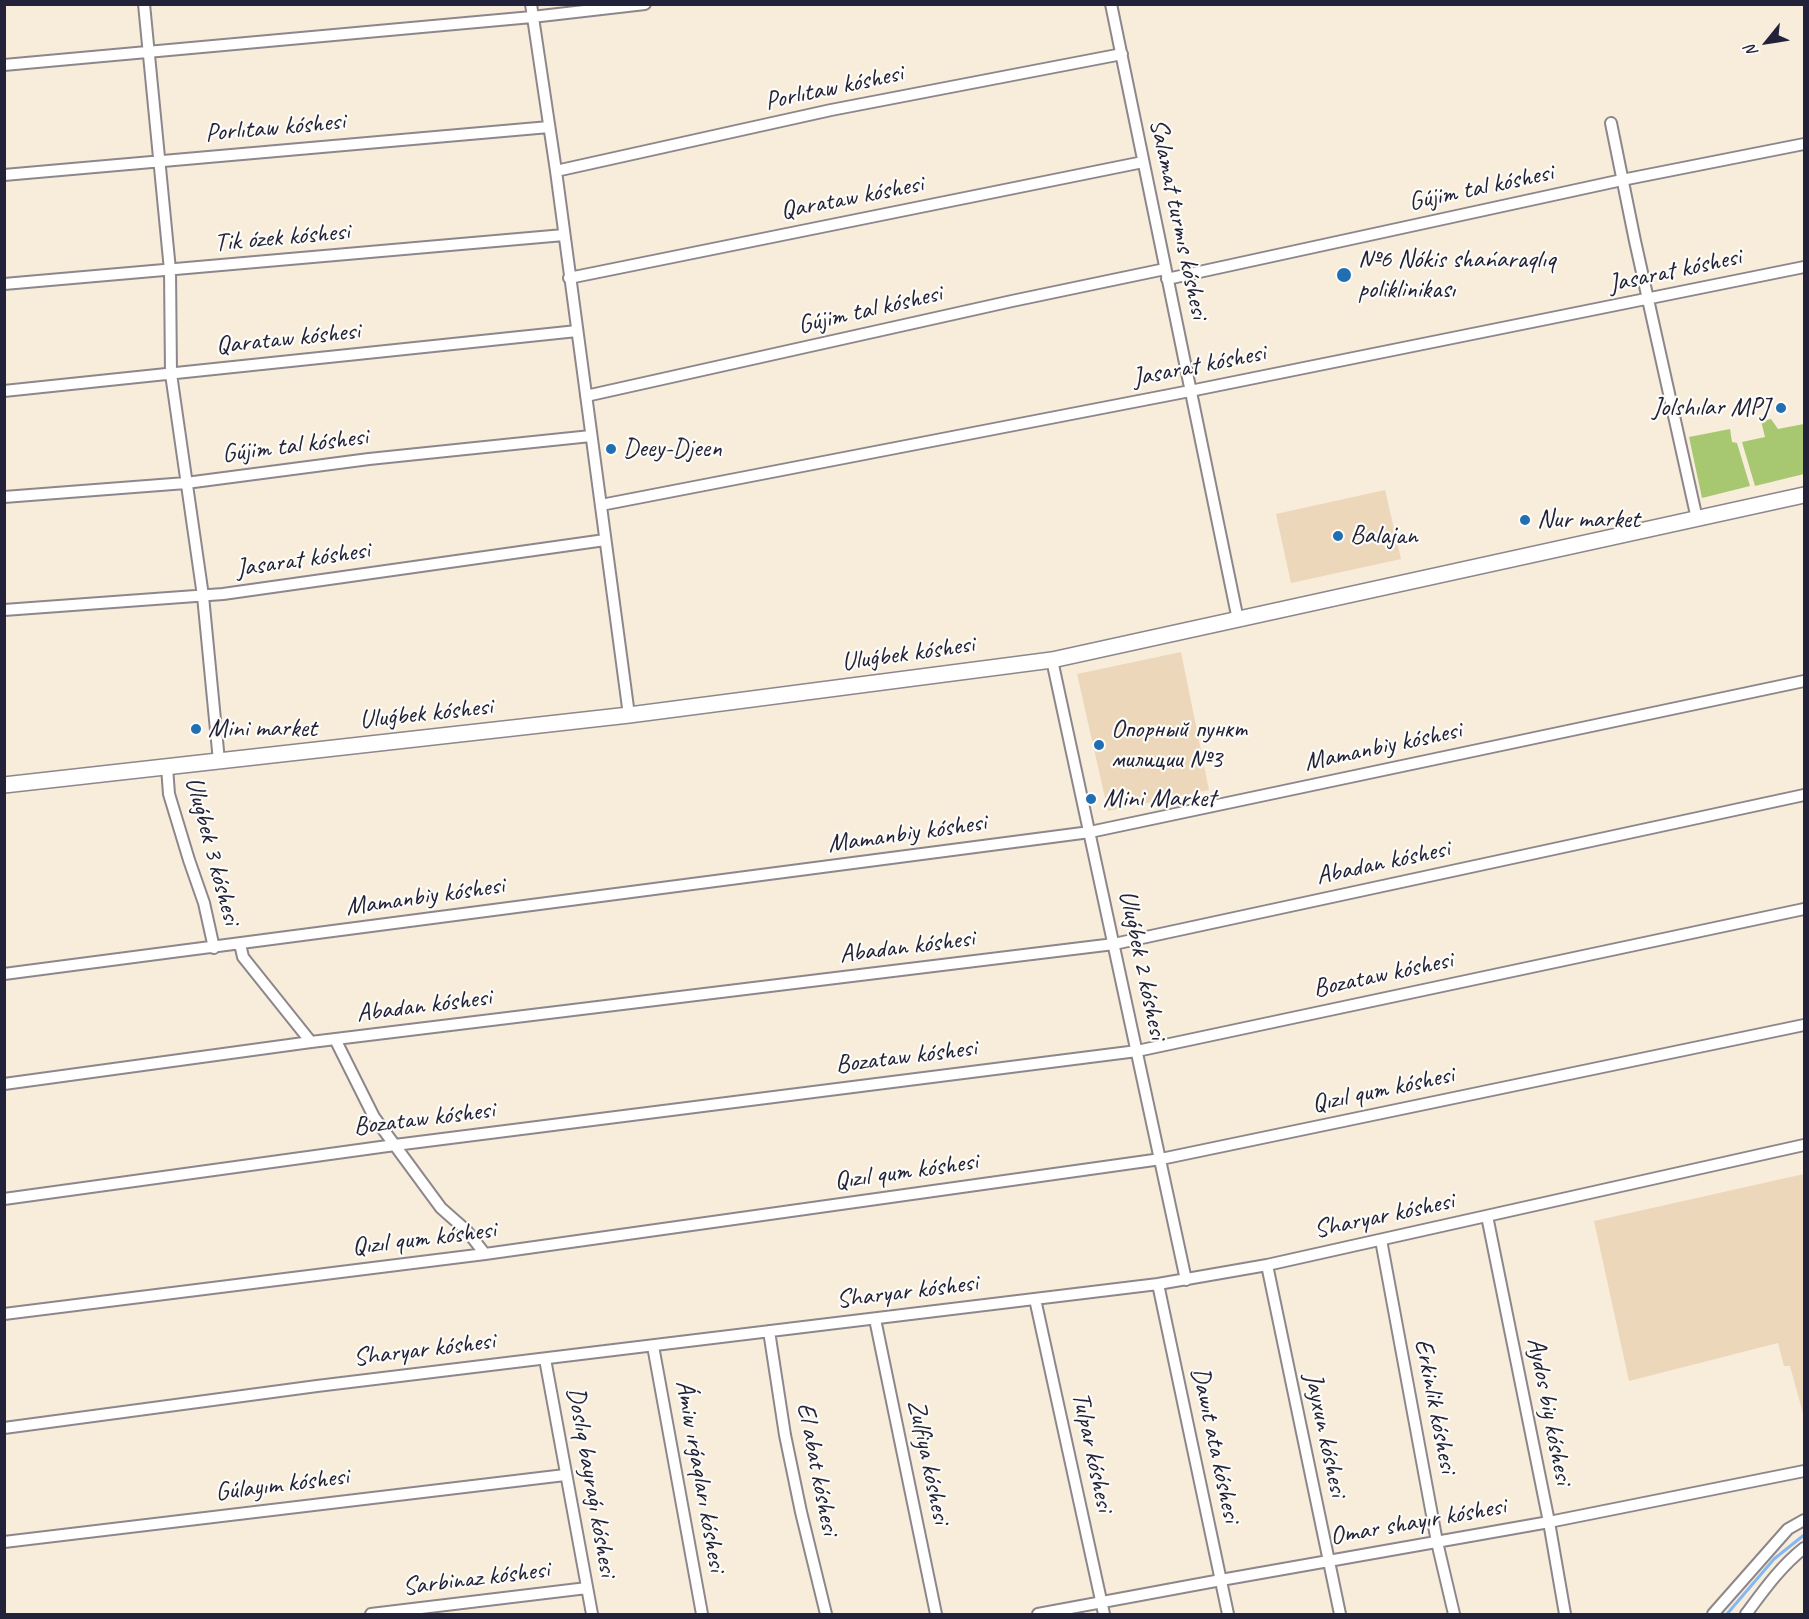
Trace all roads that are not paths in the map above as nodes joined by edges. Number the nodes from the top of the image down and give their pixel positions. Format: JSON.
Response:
{"nodes":[{"id":1,"x":144,"y":4,"type":"edge"},
{"id":2,"x":531,"y":4,"type":"edge"},
{"id":3,"x":645,"y":4,"type":"edge"},
{"id":4,"x":1111,"y":4,"type":"edge"},
{"id":5,"x":532,"y":17,"type":"junction"},
{"id":6,"x":148,"y":53,"type":"junction"},
{"id":7,"x":1122,"y":54,"type":"junction"},
{"id":8,"x":4,"y":65,"type":"edge"},
{"id":9,"x":1611,"y":123,"type":"dead end"},
{"id":10,"x":549,"y":127,"type":"junction"},
{"id":11,"x":1804,"y":144,"type":"edge"},
{"id":12,"x":159,"y":161,"type":"junction"},
{"id":13,"x":1143,"y":162,"type":"junction"},
{"id":14,"x":556,"y":171,"type":"junction"},
{"id":15,"x":4,"y":175,"type":"edge"},
{"id":16,"x":1622,"y":180,"type":"junction"},
{"id":17,"x":564,"y":235,"type":"junction"},
{"id":18,"x":1804,"y":267,"type":"edge"},
{"id":19,"x":170,"y":270,"type":"junction"},
{"id":20,"x":1166,"y":274,"type":"junction"},
{"id":21,"x":569,"y":278,"type":"junction"},
{"id":22,"x":4,"y":284,"type":"edge"},
{"id":23,"x":1648,"y":299,"type":"junction"},
{"id":24,"x":577,"y":331,"type":"junction"},
{"id":25,"x":171,"y":374,"type":"junction"},
{"id":26,"x":4,"y":391,"type":"edge"},
{"id":27,"x":1190,"y":391,"type":"junction"},
{"id":28,"x":586,"y":396,"type":"junction"},
{"id":29,"x":591,"y":436,"type":"junction"},
{"id":30,"x":186,"y":483,"type":"junction"},
{"id":31,"x":1804,"y":495,"type":"edge"},
{"id":32,"x":4,"y":496,"type":"edge"},
{"id":33,"x":601,"y":505,"type":"junction"},
{"id":34,"x":1697,"y":519,"type":"junction"},
{"id":35,"x":605,"y":540,"type":"junction"},
{"id":36,"x":203,"y":596,"type":"junction"},
{"id":37,"x":4,"y":610,"type":"edge"},
{"id":38,"x":1238,"y":620,"type":"junction"},
{"id":39,"x":1052,"y":660,"type":"junction"},
{"id":40,"x":1804,"y":681,"type":"edge"},
{"id":41,"x":629,"y":715,"type":"junction"},
{"id":42,"x":219,"y":761,"type":"junction"},
{"id":43,"x":167,"y":767,"type":"junction"},
{"id":44,"x":4,"y":785,"type":"edge"},
{"id":45,"x":1804,"y":795,"type":"edge"},
{"id":46,"x":1090,"y":832,"type":"junction"},
{"id":47,"x":1804,"y":909,"type":"edge"},
{"id":48,"x":1114,"y":944,"type":"junction"},
{"id":49,"x":240,"y":945,"type":"junction"},
{"id":50,"x":214,"y":948,"type":"junction"},
{"id":51,"x":4,"y":974,"type":"edge"},
{"id":52,"x":1804,"y":1024,"type":"edge"},
{"id":53,"x":335,"y":1039,"type":"junction"},
{"id":54,"x":311,"y":1042,"type":"junction"},
{"id":55,"x":1137,"y":1051,"type":"junction"},
{"id":56,"x":4,"y":1084,"type":"edge"},
{"id":57,"x":395,"y":1145,"type":"junction"},
{"id":58,"x":1804,"y":1145,"type":"edge"},
{"id":59,"x":1161,"y":1159,"type":"junction"},
{"id":60,"x":4,"y":1199,"type":"edge"},
{"id":61,"x":1487,"y":1216,"type":"junction"},
{"id":62,"x":1381,"y":1240,"type":"junction"},
{"id":63,"x":485,"y":1254,"type":"junction"},
{"id":64,"x":1268,"y":1265,"type":"junction"},
{"id":65,"x":1186,"y":1280,"type":"junction"},
{"id":66,"x":1158,"y":1284,"type":"junction"},
{"id":67,"x":1035,"y":1299,"type":"junction"},
{"id":68,"x":4,"y":1314,"type":"edge"},
{"id":69,"x":875,"y":1319,"type":"junction"},
{"id":70,"x":769,"y":1332,"type":"junction"},
{"id":71,"x":653,"y":1346,"type":"junction"},
{"id":72,"x":545,"y":1359,"type":"junction"},
{"id":73,"x":4,"y":1428,"type":"edge"},
{"id":74,"x":1804,"y":1471,"type":"edge"},
{"id":75,"x":566,"y":1475,"type":"junction"},
{"id":76,"x":1804,"y":1520,"type":"edge"},
{"id":77,"x":1549,"y":1522,"type":"junction"},
{"id":78,"x":4,"y":1542,"type":"edge"},
{"id":79,"x":1437,"y":1542,"type":"junction"},
{"id":80,"x":1804,"y":1548,"type":"edge"},
{"id":81,"x":1804,"y":1557,"type":"edge"},
{"id":82,"x":1789,"y":1560,"type":"junction"},
{"id":83,"x":1328,"y":1561,"type":"junction"},
{"id":84,"x":1221,"y":1580,"type":"junction"},
{"id":85,"x":587,"y":1588,"type":"junction"},
{"id":86,"x":1101,"y":1602,"type":"junction"},
{"id":87,"x":371,"y":1614,"type":"edge"},
{"id":88,"x":592,"y":1614,"type":"edge"},
{"id":89,"x":702,"y":1614,"type":"edge"},
{"id":90,"x":826,"y":1614,"type":"edge"},
{"id":91,"x":936,"y":1614,"type":"edge"},
{"id":92,"x":1038,"y":1614,"type":"edge"},
{"id":93,"x":1104,"y":1614,"type":"edge"},
{"id":94,"x":1228,"y":1614,"type":"edge"},
{"id":95,"x":1340,"y":1614,"type":"edge"},
{"id":96,"x":1454,"y":1614,"type":"edge"},
{"id":97,"x":1565,"y":1614,"type":"edge"},
{"id":98,"x":1713,"y":1614,"type":"edge"},
{"id":99,"x":1746,"y":1614,"type":"edge"}],
"edges":[{"from":1,"to":6,"type":"street"},
{"from":2,"to":5,"type":"street"},
{"from":3,"to":5,"type":"street"},
{"from":4,"to":7,"type":"street","name":"Salamat turmıs kóshesi"},
{"from":5,"to":6,"type":"street"},
{"from":5,"to":10,"type":"street"},
{"from":6,"to":8,"type":"street"},
{"from":6,"to":12,"type":"street"},
{"from":7,"to":13,"type":"street","name":"Salamat turmıs kóshesi"},
{"from":7,"to":14,"type":"street","name":"Porlıtaw kóshesi"},
{"from":9,"to":16,"type":"street"},
{"from":10,"to":12,"type":"street","name":"Porlıtaw kóshesi"},
{"from":10,"to":14,"type":"street"},
{"from":11,"to":16,"type":"street","name":"Gújim tal kóshesi"},
{"from":12,"to":15,"type":"street","name":"Porlıtaw kóshesi"},
{"from":12,"to":19,"type":"street"},
{"from":13,"to":20,"type":"street","name":"Salamat turmıs kóshesi"},
{"from":13,"to":21,"type":"street","name":"Qarataw kóshesi"},
{"from":14,"to":17,"type":"street"},
{"from":16,"to":20,"type":"street","name":"Gújim tal kóshesi"},
{"from":16,"to":23,"type":"street"},
{"from":17,"to":19,"type":"street","name":"Tik ózek kóshesi"},
{"from":17,"to":21,"type":"street"},
{"from":18,"to":23,"type":"street","name":"Jasarat kóshesi"},
{"from":19,"to":22,"type":"street","name":"Tik ózek kóshesi"},
{"from":19,"to":25,"type":"street"},
{"from":20,"to":27,"type":"street","name":"Salamat turmıs kóshesi"},
{"from":20,"to":28,"type":"street","name":"Gújim tal kóshesi"},
{"from":21,"to":24,"type":"street"},
{"from":23,"to":27,"type":"street","name":"Jasarat kóshesi"},
{"from":23,"to":34,"type":"street"},
{"from":24,"to":25,"type":"street","name":"Qarataw kóshesi"},
{"from":24,"to":28,"type":"street"},
{"from":25,"to":26,"type":"street","name":"Qarataw kóshesi"},
{"from":25,"to":30,"type":"street"},
{"from":27,"to":33,"type":"street","name":"Jasarat kóshesi"},
{"from":27,"to":38,"type":"street","name":"Salamat turmıs kóshesi"},
{"from":28,"to":29,"type":"street"},
{"from":29,"to":30,"type":"street","name":"Gújim tal kóshesi"},
{"from":29,"to":33,"type":"street"},
{"from":30,"to":32,"type":"street","name":"Gújim tal kóshesi"},
{"from":30,"to":36,"type":"street"},
{"from":31,"to":34,"type":"street","name":"Uluǵbek kóshesi"},
{"from":33,"to":35,"type":"street"},
{"from":34,"to":38,"type":"street","name":"Uluǵbek kóshesi"},
{"from":35,"to":36,"type":"street","name":"Jasarat kóshesi"},
{"from":35,"to":41,"type":"street"},
{"from":36,"to":37,"type":"street","name":"Jasarat kóshesi"},
{"from":36,"to":42,"type":"street"},
{"from":38,"to":39,"type":"street","name":"Uluǵbek kóshesi"},
{"from":39,"to":41,"type":"street","name":"Uluǵbek kóshesi"},
{"from":39,"to":46,"type":"street","name":"Uluǵbek 2 kóshesi"},
{"from":40,"to":46,"type":"street","name":"Mamanbiy kóshesi"},
{"from":41,"to":42,"type":"street","name":"Uluǵbek kóshesi"},
{"from":42,"to":43,"type":"street","name":"Uluǵbek kóshesi"},
{"from":43,"to":44,"type":"street","name":"Uluǵbek kóshesi"},
{"from":43,"to":50,"type":"street","name":"Uluǵbek 3 kóshesi"},
{"from":45,"to":48,"type":"street","name":"Abadan kóshesi"},
{"from":46,"to":48,"type":"street","name":"Uluǵbek 2 kóshesi"},
{"from":46,"to":49,"type":"street","name":"Mamanbiy kóshesi"},
{"from":47,"to":55,"type":"street","name":"Bozataw kóshesi"},
{"from":48,"to":53,"type":"street","name":"Abadan kóshesi"},
{"from":48,"to":55,"type":"street","name":"Uluǵbek 2 kóshesi"},
{"from":49,"to":50,"type":"street","name":"Mamanbiy kóshesi"},
{"from":49,"to":54,"type":"street","name":"Uluǵbek 3 kóshesi"},
{"from":50,"to":51,"type":"street","name":"Mamanbiy kóshesi"},
{"from":52,"to":59,"type":"street","name":"Qızıl qum kóshesi"},
{"from":53,"to":54,"type":"street","name":"Abadan kóshesi"},
{"from":53,"to":57,"type":"street"},
{"from":54,"to":56,"type":"street","name":"Abadan kóshesi"},
{"from":55,"to":57,"type":"street","name":"Bozataw kóshesi"},
{"from":55,"to":59,"type":"street","name":"Uluǵbek 2 kóshesi"},
{"from":57,"to":60,"type":"street","name":"Bozataw kóshesi"},
{"from":57,"to":63,"type":"street"},
{"from":58,"to":61,"type":"street","name":"Sharyar kóshesi"},
{"from":59,"to":63,"type":"street","name":"Qızıl qum kóshesi"},
{"from":59,"to":65,"type":"street","name":"Uluǵbek 2 kóshesi"},
{"from":61,"to":62,"type":"street","name":"Sharyar kóshesi"},
{"from":61,"to":77,"type":"street","name":"Aydos biy kóshesi"},
{"from":62,"to":64,"type":"street","name":"Sharyar kóshesi"},
{"from":62,"to":79,"type":"street","name":"Erkinlik kóshesi"},
{"from":63,"to":68,"type":"street","name":"Qızıl qum kóshesi"},
{"from":64,"to":65,"type":"street","name":"Sharyar kóshesi"},
{"from":64,"to":83,"type":"street","name":"Jayxun kóshesi"},
{"from":65,"to":66,"type":"street","name":"Sharyar kóshesi"},
{"from":66,"to":67,"type":"street","name":"Sharyar kóshesi"},
{"from":66,"to":84,"type":"street","name":"Dawıt ata kóshesi"},
{"from":67,"to":69,"type":"street","name":"Sharyar kóshesi"},
{"from":67,"to":86,"type":"street","name":"Tulpar kóshesi"},
{"from":69,"to":70,"type":"street","name":"Sharyar kóshesi"},
{"from":69,"to":91,"type":"street","name":"Zulfiya kóshesi"},
{"from":70,"to":71,"type":"street","name":"Sharyar kóshesi"},
{"from":70,"to":90,"type":"street","name":"El abat kóshesi"},
{"from":71,"to":72,"type":"street","name":"Sharyar kóshesi"},
{"from":71,"to":89,"type":"street","name":"Ámiw ırǵaqları kóshesi"},
{"from":72,"to":73,"type":"street","name":"Sharyar kóshesi"},
{"from":72,"to":75,"type":"street","name":"Doslıq bayraǵı kóshesi"},
{"from":74,"to":77,"type":"street","name":"Omar shayır kóshesi"},
{"from":75,"to":78,"type":"street","name":"Gúlayım kóshesi"},
{"from":75,"to":85,"type":"street","name":"Doslıq bayraǵı kóshesi"},
{"from":76,"to":98,"type":"street"},
{"from":77,"to":79,"type":"street","name":"Omar shayır kóshesi"},
{"from":77,"to":97,"type":"street","name":"Aydos biy kóshesi"},
{"from":79,"to":83,"type":"street","name":"Omar shayır kóshesi"},
{"from":79,"to":96,"type":"street","name":"Erkinlik kóshesi"},
{"from":80,"to":82,"type":"street"},
{"from":81,"to":82,"type":"street"},
{"from":82,"to":99,"type":"street"},
{"from":83,"to":84,"type":"street","name":"Omar shayır kóshesi"},
{"from":83,"to":95,"type":"street","name":"Jayxun kóshesi"},
{"from":84,"to":86,"type":"street","name":"Omar shayır kóshesi"},
{"from":84,"to":94,"type":"street","name":"Dawıt ata kóshesi"},
{"from":85,"to":87,"type":"street","name":"Sarbinaz kóshesi"},
{"from":85,"to":88,"type":"street","name":"Doslıq bayraǵı kóshesi"},
{"from":86,"to":92,"type":"street","name":"Omar shayır kóshesi"},
{"from":86,"to":93,"type":"street","name":"Tulpar kóshesi"}]}
